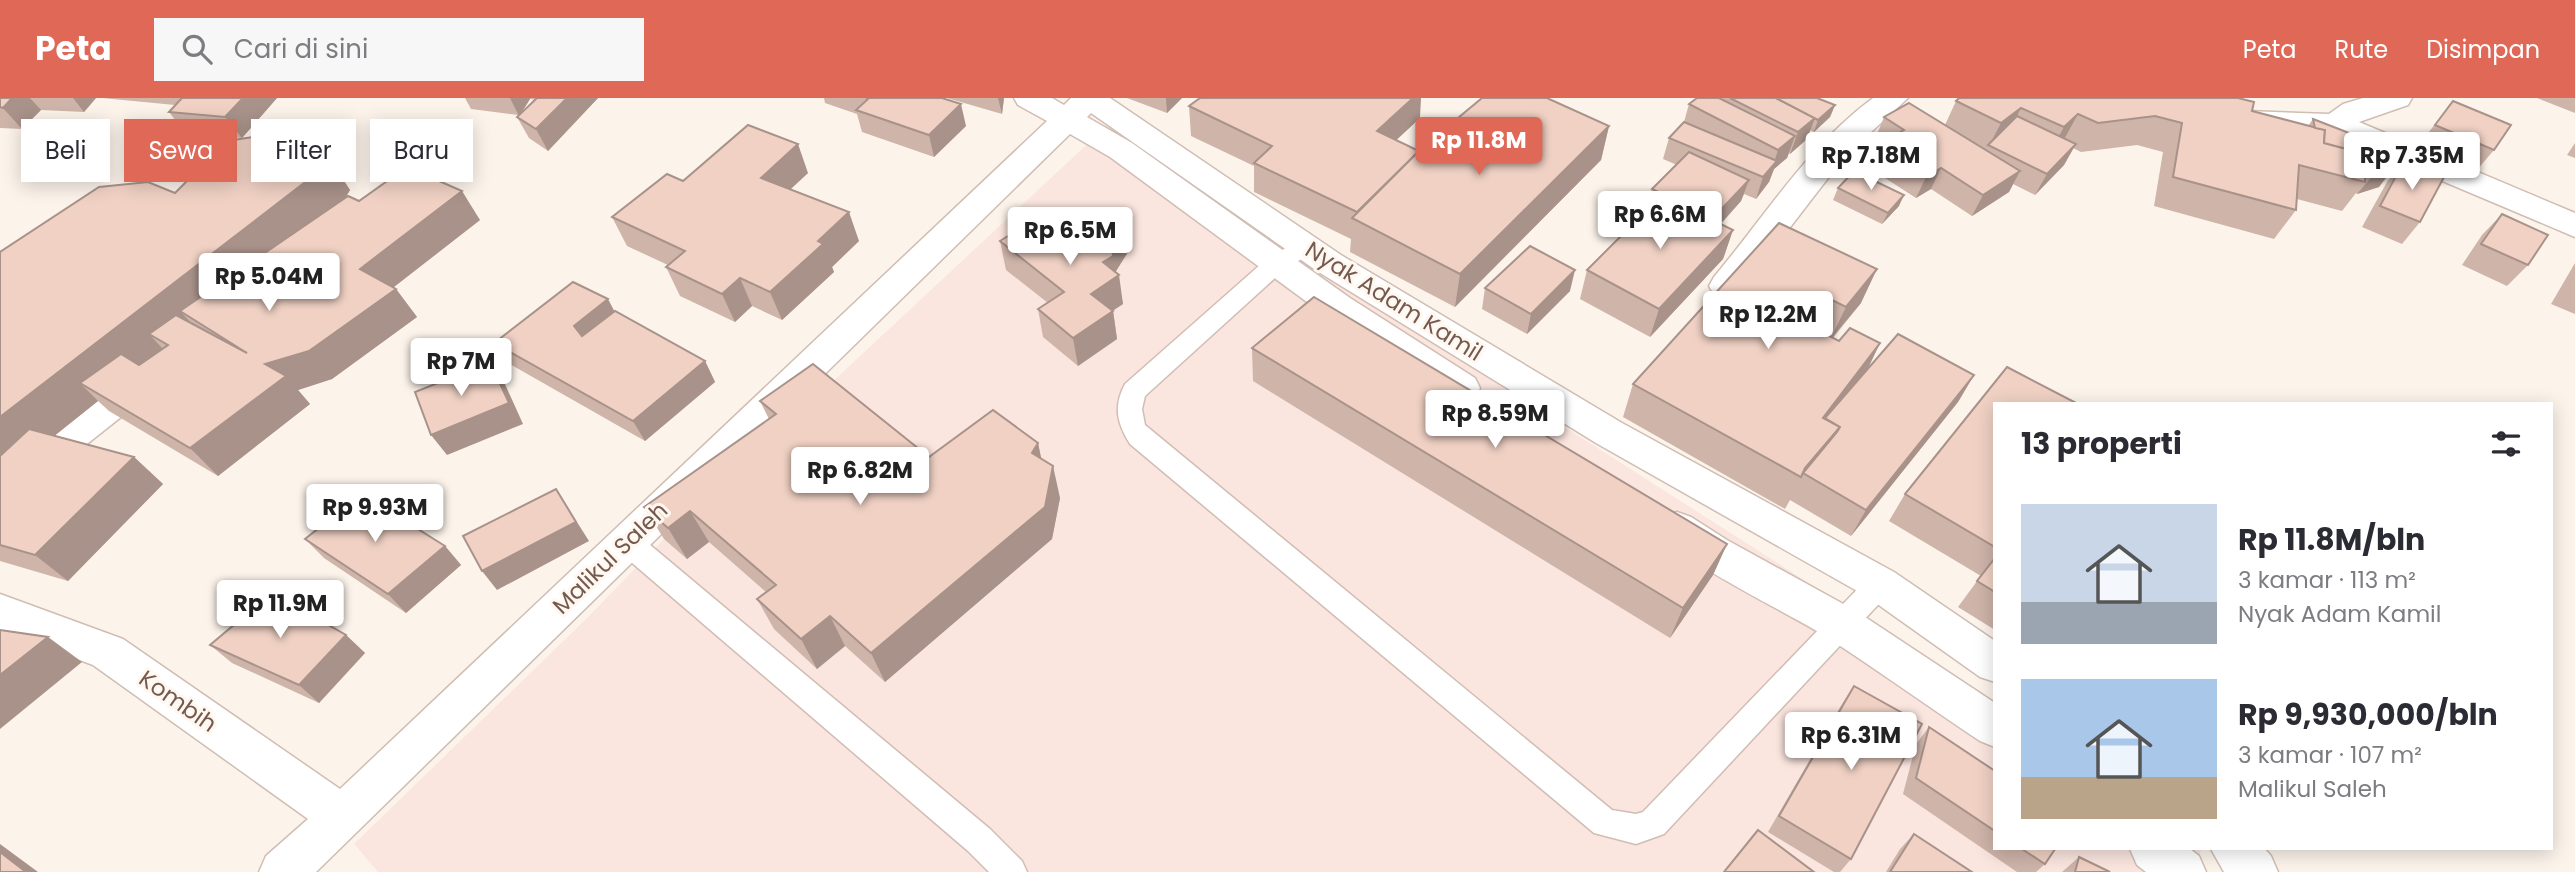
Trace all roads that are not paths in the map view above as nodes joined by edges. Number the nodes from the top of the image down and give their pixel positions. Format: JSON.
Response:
{"nodes":[{"id":1,"x":1029,"y":98,"type":"edge"},
{"id":2,"x":1893,"y":98,"type":"edge"},
{"id":3,"x":2397,"y":98,"type":"edge"},
{"id":4,"x":1082,"y":105,"type":"edge"},
{"id":5,"x":2220,"y":119,"type":"edge"},
{"id":6,"x":2335,"y":124,"type":"junction"},
{"id":7,"x":2575,"y":226,"type":"edge"},
{"id":8,"x":1291,"y":255,"type":"junction"},
{"id":9,"x":1703,"y":312,"type":"edge"},
{"id":10,"x":171,"y":358,"type":"edge"},
{"id":11,"x":1490,"y":407,"type":"edge"},
{"id":12,"x":0,"y":491,"type":"edge"},
{"id":13,"x":1655,"y":514,"type":"edge"},
{"id":14,"x":627,"y":542,"type":"junction"},
{"id":15,"x":1880,"y":584,"type":"junction"},
{"id":16,"x":0,"y":611,"type":"edge"},
{"id":17,"x":1841,"y":624,"type":"junction"},
{"id":18,"x":1993,"y":663,"type":"edge"},
{"id":19,"x":1993,"y":726,"type":"edge"},
{"id":20,"x":343,"y":817,"type":"junction"},
{"id":21,"x":2154,"y":850,"type":"edge"},
{"id":22,"x":282,"y":872,"type":"edge"},
{"id":23,"x":1011,"y":872,"type":"edge"},
{"id":24,"x":2183,"y":872,"type":"edge"}],
"edges":[{"from":1,"to":4,"type":"street"},
{"from":2,"to":9,"type":"street"},
{"from":3,"to":6,"type":"street"},
{"from":4,"to":8,"type":"street"},
{"from":4,"to":14,"type":"street","name":"Malikul Saleh"},
{"from":5,"to":6,"type":"street"},
{"from":6,"to":7,"type":"street"},
{"from":8,"to":11,"type":"street"},
{"from":8,"to":15,"type":"street","name":"Nyak Adam Kamil"},
{"from":8,"to":17,"type":"lane"},
{"from":10,"to":12,"type":"street"},
{"from":13,"to":17,"type":"street"},
{"from":14,"to":20,"type":"street","name":"Malikul Saleh"},
{"from":14,"to":23,"type":"lane"},
{"from":15,"to":17,"type":"lane"},
{"from":15,"to":18,"type":"street","name":"Nyak Adam Kamil"},
{"from":16,"to":20,"type":"street","name":"Kombih"},
{"from":17,"to":19,"type":"street"},
{"from":20,"to":22,"type":"street","name":"Malikul Saleh"},
{"from":21,"to":24,"type":"street"}]}
